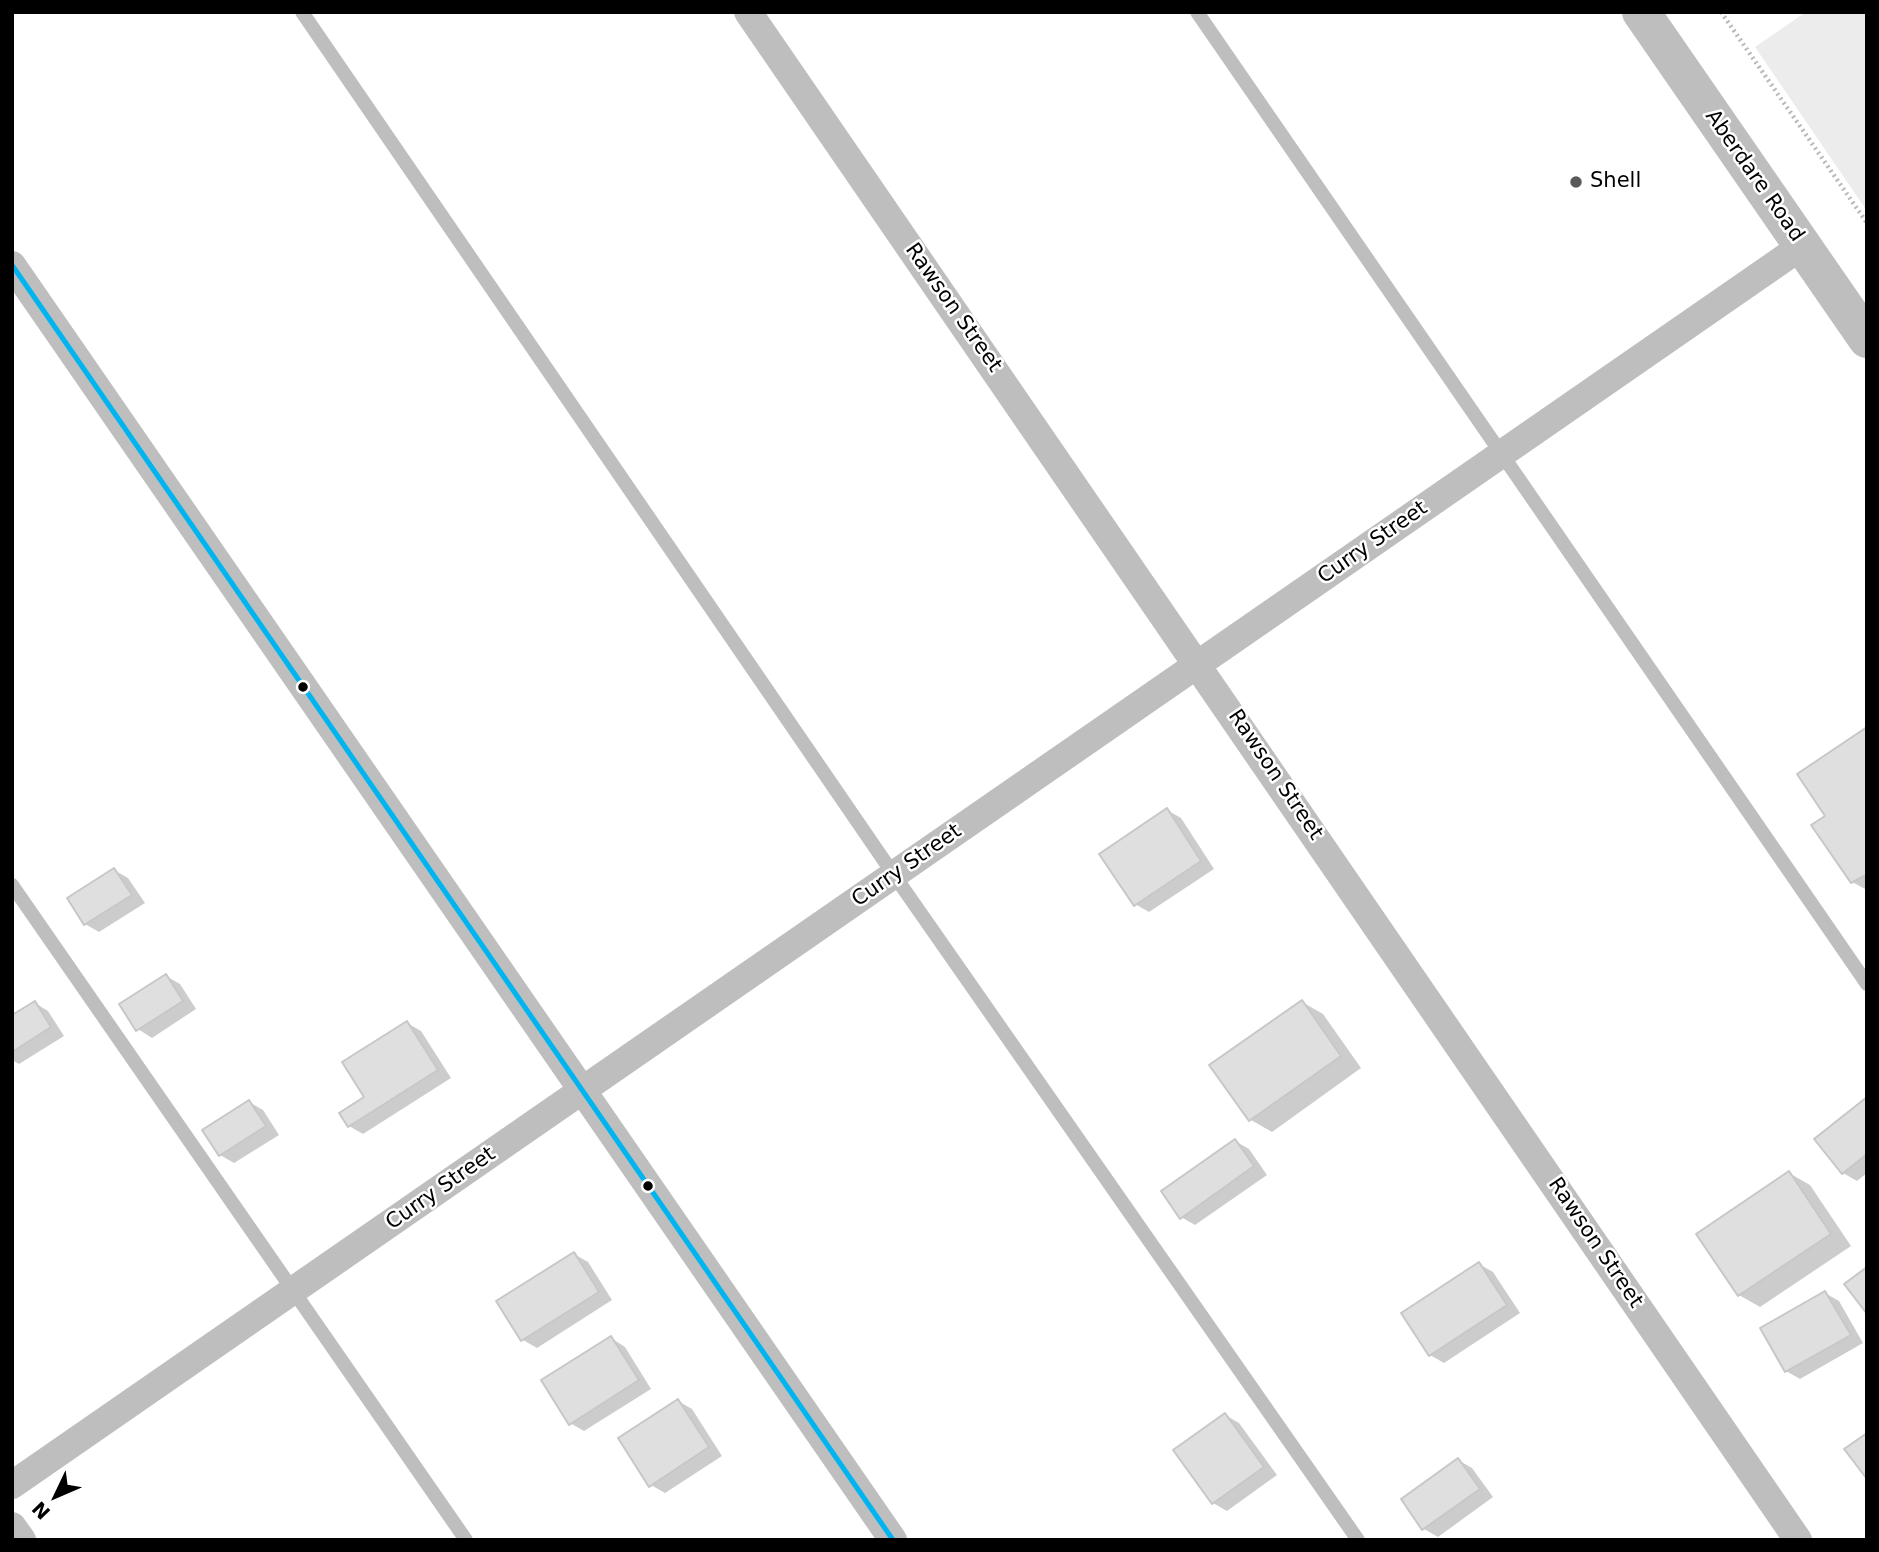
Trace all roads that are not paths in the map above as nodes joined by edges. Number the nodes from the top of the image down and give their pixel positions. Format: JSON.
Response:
{"nodes":[{"id":1,"x":302,"y":12,"type":"edge"},
{"id":2,"x":748,"y":12,"type":"edge"},
{"id":3,"x":1196,"y":12,"type":"edge"},
{"id":4,"x":1641,"y":12,"type":"edge"},
{"id":5,"x":1802,"y":246,"type":"junction"},
{"id":6,"x":12,"y":265,"type":"edge"},
{"id":7,"x":1867,"y":339,"type":"edge"},
{"id":8,"x":1502,"y":454,"type":"junction"},
{"id":9,"x":1198,"y":664,"type":"junction"},
{"id":10,"x":894,"y":875,"type":"junction"},
{"id":11,"x":12,"y":885,"type":"edge"},
{"id":12,"x":1867,"y":984,"type":"edge"},
{"id":13,"x":584,"y":1089,"type":"junction"},
{"id":14,"x":294,"y":1291,"type":"junction"},
{"id":15,"x":12,"y":1486,"type":"edge"},
{"id":16,"x":12,"y":1526,"type":"edge"},
{"id":17,"x":22,"y":1540,"type":"edge"},
{"id":18,"x":466,"y":1540,"type":"edge"},
{"id":19,"x":893,"y":1540,"type":"edge"},
{"id":20,"x":1358,"y":1540,"type":"edge"},
{"id":21,"x":1798,"y":1540,"type":"edge"}],
"edges":[{"from":1,"to":10,"type":"lane"},
{"from":2,"to":9,"type":"street","name":"Rawson Street"},
{"from":3,"to":8,"type":"lane"},
{"from":4,"to":5,"type":"main road","name":"Aberdare Road"},
{"from":5,"to":7,"type":"main road","name":"Aberdare Road"},
{"from":5,"to":8,"type":"street","name":"Curry Street"},
{"from":6,"to":13,"type":"street"},
{"from":8,"to":9,"type":"street","name":"Curry Street"},
{"from":8,"to":12,"type":"lane"},
{"from":9,"to":10,"type":"street","name":"Curry Street"},
{"from":9,"to":21,"type":"street","name":"Rawson Street"},
{"from":10,"to":13,"type":"street","name":"Curry Street"},
{"from":10,"to":20,"type":"lane"},
{"from":11,"to":14,"type":"lane"},
{"from":13,"to":14,"type":"street","name":"Curry Street"},
{"from":13,"to":19,"type":"street"},
{"from":14,"to":15,"type":"street","name":"Curry Street"},
{"from":14,"to":18,"type":"lane"},
{"from":16,"to":17,"type":"street"}]}
